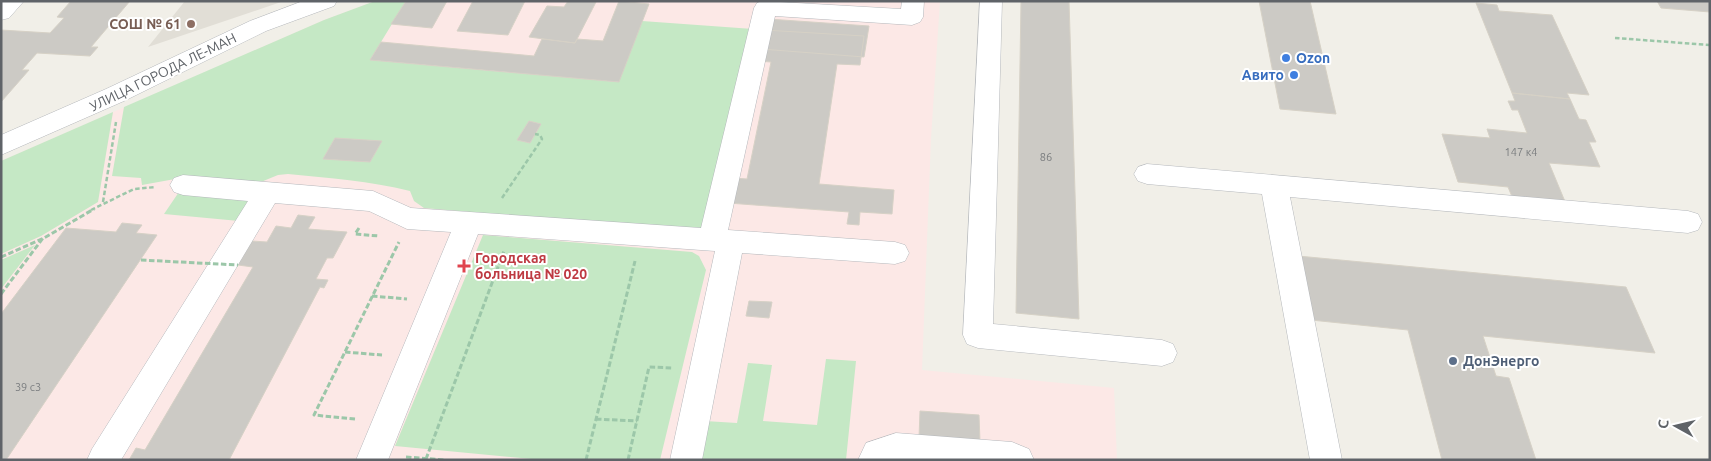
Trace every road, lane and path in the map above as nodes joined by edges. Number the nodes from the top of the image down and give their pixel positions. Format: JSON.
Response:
{"nodes":[{"id":1,"x":13,"y":1,"type":"edge"},
{"id":2,"x":326,"y":1,"type":"edge"},
{"id":3,"x":913,"y":1,"type":"edge"},
{"id":4,"x":991,"y":1,"type":"edge"},
{"id":5,"x":1,"y":13,"type":"edge"},
{"id":6,"x":1615,"y":38,"type":"dead end"},
{"id":7,"x":1710,"y":45,"type":"edge"},
{"id":8,"x":115,"y":95,"type":"junction"},
{"id":9,"x":535,"y":134,"type":"dead end"},
{"id":10,"x":1,"y":146,"type":"edge"},
{"id":11,"x":1147,"y":174,"type":"dead end"},
{"id":12,"x":183,"y":185,"type":"joint"},
{"id":13,"x":1274,"y":185,"type":"junction"},
{"id":14,"x":268,"y":192,"type":"junction"},
{"id":15,"x":103,"y":203,"type":"junction"},
{"id":16,"x":1688,"y":222,"type":"dead end"},
{"id":17,"x":477,"y":223,"type":"junction"},
{"id":18,"x":514,"y":225,"type":"junction"},
{"id":19,"x":642,"y":234,"type":"junction"},
{"id":20,"x":44,"y":238,"type":"junction"},
{"id":21,"x":401,"y":238,"type":"dead end"},
{"id":22,"x":721,"y":240,"type":"junction"},
{"id":23,"x":895,"y":253,"type":"dead end"},
{"id":24,"x":1,"y":257,"type":"edge"},
{"id":25,"x":141,"y":260,"type":"dead end"},
{"id":26,"x":238,"y":265,"type":"dead end"},
{"id":27,"x":1,"y":294,"type":"edge"},
{"id":28,"x":1162,"y":353,"type":"dead end"},
{"id":29,"x":704,"y":370,"type":"junction"},
{"id":30,"x":596,"y":419,"type":"junction"},
{"id":31,"x":637,"y":421,"type":"junction"},
{"id":32,"x":387,"y":422,"type":"junction"},
{"id":33,"x":426,"y":459,"type":"edge"},
{"id":34,"x":103,"y":460,"type":"edge"},
{"id":35,"x":372,"y":460,"type":"edge"},
{"id":36,"x":403,"y":460,"type":"edge"},
{"id":37,"x":445,"y":460,"type":"edge"},
{"id":38,"x":586,"y":460,"type":"edge"},
{"id":39,"x":628,"y":460,"type":"edge"},
{"id":40,"x":686,"y":460,"type":"edge"},
{"id":41,"x":874,"y":460,"type":"edge"},
{"id":42,"x":1018,"y":460,"type":"edge"},
{"id":43,"x":1326,"y":460,"type":"edge"}],
"edges":[{"from":1,"to":5,"type":"street"},
{"from":2,"to":8,"type":"street","name":"УЛИЦА ГОРОДА ЛЕ-МАН"},
{"from":3,"to":22,"type":"street"},
{"from":4,"to":28,"type":"street"},
{"from":6,"to":7,"type":"path"},
{"from":8,"to":10,"type":"street","name":"УЛИЦА ГОРОДА ЛЕ-МАН"},
{"from":8,"to":15,"type":"path"},
{"from":9,"to":17,"type":"path"},
{"from":11,"to":13,"type":"street"},
{"from":12,"to":14,"type":"street"},
{"from":12,"to":15,"type":"path"},
{"from":13,"to":16,"type":"street"},
{"from":13,"to":43,"type":"street"},
{"from":14,"to":17,"type":"street"},
{"from":14,"to":34,"type":"street"},
{"from":15,"to":20,"type":"path"},
{"from":17,"to":18,"type":"street"},
{"from":17,"to":32,"type":"street"},
{"from":18,"to":19,"type":"street"},
{"from":18,"to":33,"type":"path"},
{"from":19,"to":22,"type":"street"},
{"from":19,"to":30,"type":"path"},
{"from":20,"to":24,"type":"path"},
{"from":20,"to":27,"type":"path"},
{"from":21,"to":32,"type":"path"},
{"from":22,"to":23,"type":"street"},
{"from":22,"to":29,"type":"street"},
{"from":25,"to":26,"type":"path","bridge":true},
{"from":29,"to":31,"type":"path"},
{"from":29,"to":40,"type":"street"},
{"from":30,"to":31,"type":"path"},
{"from":30,"to":38,"type":"path"},
{"from":31,"to":39,"type":"path"},
{"from":32,"to":35,"type":"street"},
{"from":33,"to":36,"type":"path"},
{"from":33,"to":37,"type":"path"},
{"from":41,"to":42,"type":"street"}]}
